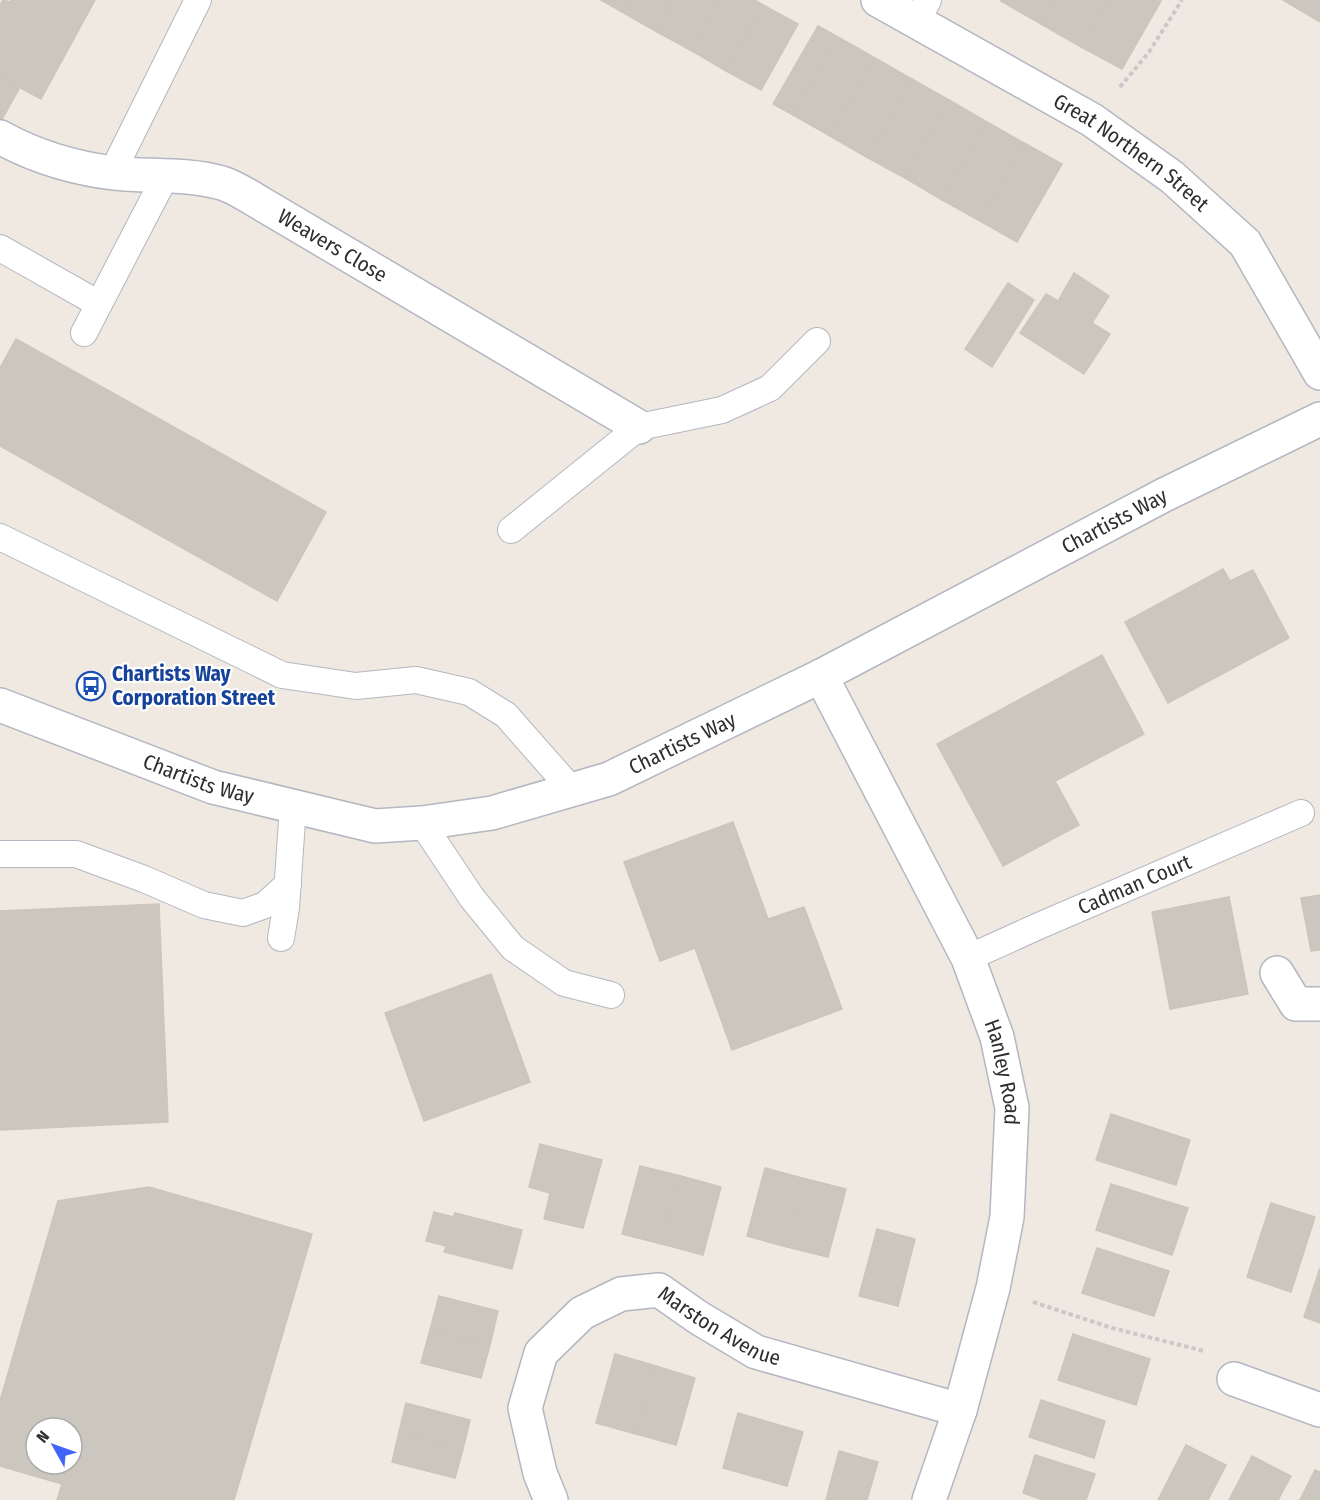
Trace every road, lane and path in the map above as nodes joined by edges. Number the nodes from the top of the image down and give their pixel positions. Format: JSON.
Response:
{"nodes":[{"id":1,"x":198,"y":0,"type":"edge"},
{"id":2,"x":878,"y":0,"type":"edge"},
{"id":3,"x":1182,"y":0,"type":"edge"},
{"id":4,"x":922,"y":11,"type":"edge"},
{"id":5,"x":1092,"y":120,"type":"junction"},
{"id":6,"x":0,"y":137,"type":"edge"},
{"id":7,"x":112,"y":173,"type":"junction"},
{"id":8,"x":166,"y":176,"type":"junction"},
{"id":9,"x":0,"y":248,"type":"edge"},
{"id":10,"x":99,"y":304,"type":"junction"},
{"id":11,"x":84,"y":333,"type":"dead end"},
{"id":12,"x":817,"y":341,"type":"dead end"},
{"id":13,"x":1320,"y":373,"type":"edge"},
{"id":14,"x":1320,"y":419,"type":"edge"},
{"id":15,"x":639,"y":427,"type":"junction"},
{"id":16,"x":511,"y":530,"type":"dead end"},
{"id":17,"x":0,"y":537,"type":"edge"},
{"id":18,"x":821,"y":675,"type":"junction"},
{"id":19,"x":0,"y":705,"type":"edge"},
{"id":20,"x":572,"y":790,"type":"junction"},
{"id":21,"x":293,"y":806,"type":"junction"},
{"id":22,"x":1301,"y":813,"type":"dead end"},
{"id":23,"x":422,"y":823,"type":"junction"},
{"id":24,"x":0,"y":854,"type":"edge"},
{"id":25,"x":288,"y":884,"type":"junction"},
{"id":26,"x":281,"y":938,"type":"dead end"},
{"id":27,"x":968,"y":958,"type":"junction"},
{"id":28,"x":1277,"y":973,"type":"dead end"},
{"id":29,"x":611,"y":995,"type":"dead end"},
{"id":30,"x":1320,"y":1004,"type":"edge"},
{"id":31,"x":993,"y":1288,"type":"junction"},
{"id":32,"x":1234,"y":1379,"type":"joint"},
{"id":33,"x":960,"y":1410,"type":"junction"},
{"id":34,"x":1320,"y":1410,"type":"edge"},
{"id":35,"x":551,"y":1500,"type":"edge"},
{"id":36,"x":929,"y":1500,"type":"edge"}],
"edges":[{"from":1,"to":7,"type":"lane"},
{"from":2,"to":4,"type":"street","name":"Great Northern Street"},
{"from":3,"to":5,"type":"path"},
{"from":4,"to":5,"type":"street","name":"Great Northern Street"},
{"from":5,"to":13,"type":"street","name":"Great Northern Street"},
{"from":6,"to":7,"type":"street","name":"Weavers Close"},
{"from":7,"to":8,"type":"street","name":"Weavers Close"},
{"from":8,"to":10,"type":"lane"},
{"from":8,"to":15,"type":"street","name":"Weavers Close"},
{"from":9,"to":10,"type":"lane"},
{"from":10,"to":11,"type":"lane"},
{"from":12,"to":15,"type":"lane"},
{"from":14,"to":18,"type":"street","name":"Chartists Way"},
{"from":15,"to":16,"type":"lane"},
{"from":17,"to":20,"type":"lane"},
{"from":18,"to":20,"type":"street","name":"Chartists Way"},
{"from":18,"to":27,"type":"street","name":"Hanley Road"},
{"from":19,"to":21,"type":"street","name":"Chartists Way"},
{"from":20,"to":23,"type":"street","name":"Chartists Way"},
{"from":21,"to":23,"type":"street","name":"Chartists Way"},
{"from":21,"to":25,"type":"lane"},
{"from":22,"to":27,"type":"lane","name":"Cadman Court"},
{"from":23,"to":29,"type":"lane"},
{"from":24,"to":25,"type":"lane"},
{"from":25,"to":26,"type":"lane"},
{"from":27,"to":31,"type":"street","name":"Hanley Road"},
{"from":28,"to":30,"type":"street"},
{"from":31,"to":32,"type":"path"},
{"from":31,"to":33,"type":"street","name":"Hanley Road"},
{"from":32,"to":34,"type":"street"},
{"from":33,"to":35,"type":"street","name":"Marston Avenue"},
{"from":33,"to":36,"type":"street","name":"Hanley Road"}]}
